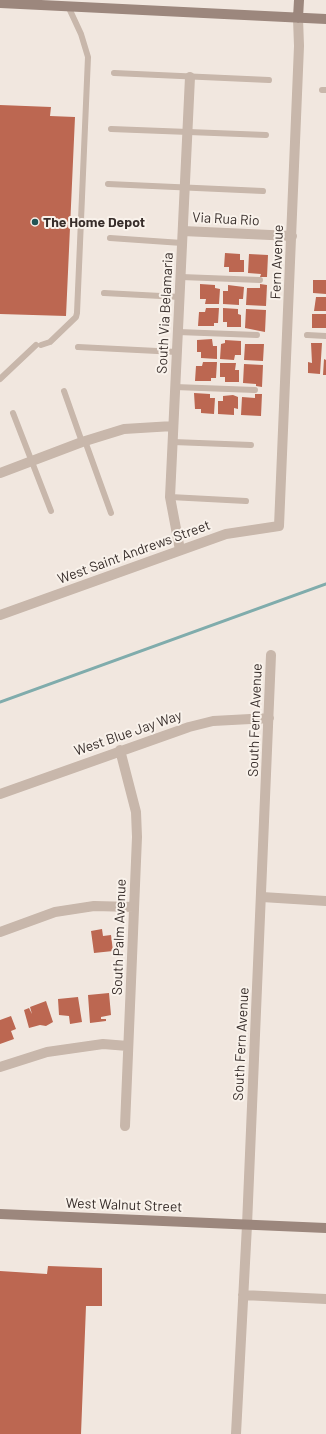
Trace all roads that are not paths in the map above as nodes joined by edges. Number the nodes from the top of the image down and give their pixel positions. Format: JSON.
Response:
{"nodes":[{"id":1,"x":299,"y":0,"type":"edge"},
{"id":2,"x":0,"y":3,"type":"edge"},
{"id":3,"x":68,"y":3,"type":"edge"},
{"id":4,"x":298,"y":18,"type":"junction"},
{"id":5,"x":326,"y":19,"type":"edge"},
{"id":6,"x":114,"y":73,"type":"dead end"},
{"id":7,"x":190,"y":77,"type":"junction"},
{"id":8,"x":269,"y":80,"type":"dead end"},
{"id":9,"x":111,"y":129,"type":"dead end"},
{"id":10,"x":188,"y":132,"type":"junction"},
{"id":11,"x":266,"y":135,"type":"dead end"},
{"id":12,"x":108,"y":184,"type":"dead end"},
{"id":13,"x":185,"y":187,"type":"junction"},
{"id":14,"x":263,"y":191,"type":"dead end"},
{"id":15,"x":183,"y":231,"type":"junction"},
{"id":16,"x":292,"y":236,"type":"junction"},
{"id":17,"x":110,"y":238,"type":"dead end"},
{"id":18,"x":182,"y":242,"type":"junction"},
{"id":19,"x":181,"y":277,"type":"junction"},
{"id":20,"x":260,"y":280,"type":"dead end"},
{"id":21,"x":104,"y":293,"type":"dead end"},
{"id":22,"x":180,"y":297,"type":"junction"},
{"id":23,"x":178,"y":332,"type":"junction"},
{"id":24,"x":257,"y":335,"type":"dead end"},
{"id":25,"x":307,"y":335,"type":"dead end"},
{"id":26,"x":326,"y":336,"type":"edge"},
{"id":27,"x":78,"y":347,"type":"dead end"},
{"id":28,"x":177,"y":352,"type":"junction"},
{"id":29,"x":0,"y":380,"type":"edge"},
{"id":30,"x":175,"y":387,"type":"junction"},
{"id":31,"x":255,"y":390,"type":"dead end"},
{"id":32,"x":64,"y":391,"type":"dead end"},
{"id":33,"x":13,"y":413,"type":"dead end"},
{"id":34,"x":173,"y":426,"type":"junction"},
{"id":35,"x":83,"y":442,"type":"junction"},
{"id":36,"x":172,"y":442,"type":"junction"},
{"id":37,"x":252,"y":445,"type":"dead end"},
{"id":38,"x":32,"y":461,"type":"junction"},
{"id":39,"x":0,"y":473,"type":"edge"},
{"id":40,"x":170,"y":497,"type":"junction"},
{"id":41,"x":246,"y":500,"type":"dead end"},
{"id":42,"x":51,"y":511,"type":"dead end"},
{"id":43,"x":111,"y":513,"type":"dead end"},
{"id":44,"x":279,"y":526,"type":"joint"},
{"id":45,"x":180,"y":550,"type":"junction"},
{"id":46,"x":0,"y":615,"type":"edge"},
{"id":47,"x":271,"y":655,"type":"dead end"},
{"id":48,"x":269,"y":718,"type":"junction"},
{"id":49,"x":120,"y":750,"type":"junction"},
{"id":50,"x":0,"y":794,"type":"edge"},
{"id":51,"x":262,"y":897,"type":"junction"},
{"id":52,"x":326,"y":901,"type":"edge"},
{"id":53,"x":134,"y":907,"type":"junction"},
{"id":54,"x":0,"y":932,"type":"edge"},
{"id":55,"x":128,"y":1046,"type":"junction"},
{"id":56,"x":0,"y":1067,"type":"edge"},
{"id":57,"x":125,"y":1126,"type":"dead end"},
{"id":58,"x":0,"y":1214,"type":"edge"},
{"id":59,"x":247,"y":1225,"type":"junction"},
{"id":60,"x":326,"y":1228,"type":"edge"},
{"id":61,"x":243,"y":1295,"type":"junction"},
{"id":62,"x":326,"y":1299,"type":"edge"},
{"id":63,"x":236,"y":1434,"type":"edge"}],
"edges":[{"from":1,"to":4,"type":"street","name":"Fern Avenue"},
{"from":2,"to":3,"type":"street"},
{"from":3,"to":4,"type":"street"},
{"from":3,"to":29,"type":"lane"},
{"from":4,"to":5,"type":"street"},
{"from":4,"to":16,"type":"street","name":"Fern Avenue"},
{"from":6,"to":7,"type":"lane"},
{"from":7,"to":8,"type":"lane"},
{"from":7,"to":10,"type":"street","name":"South Via Belamaria"},
{"from":9,"to":10,"type":"lane"},
{"from":10,"to":11,"type":"lane"},
{"from":10,"to":13,"type":"street","name":"South Via Belamaria"},
{"from":12,"to":13,"type":"lane"},
{"from":13,"to":14,"type":"lane"},
{"from":13,"to":15,"type":"street","name":"South Via Belamaria"},
{"from":15,"to":16,"type":"street","name":"Via Rua Rio"},
{"from":15,"to":18,"type":"street","name":"South Via Belamaria"},
{"from":16,"to":44,"type":"street","name":"Fern Avenue"},
{"from":17,"to":18,"type":"lane"},
{"from":18,"to":19,"type":"street","name":"South Via Belamaria"},
{"from":19,"to":20,"type":"lane"},
{"from":19,"to":22,"type":"street","name":"South Via Belamaria"},
{"from":21,"to":22,"type":"lane"},
{"from":22,"to":23,"type":"street","name":"South Via Belamaria"},
{"from":23,"to":24,"type":"lane"},
{"from":23,"to":28,"type":"street","name":"South Via Belamaria"},
{"from":25,"to":26,"type":"lane"},
{"from":27,"to":28,"type":"lane"},
{"from":28,"to":30,"type":"street","name":"South Via Belamaria"},
{"from":30,"to":31,"type":"lane"},
{"from":30,"to":34,"type":"street","name":"South Via Belamaria"},
{"from":32,"to":35,"type":"lane"},
{"from":33,"to":38,"type":"lane"},
{"from":34,"to":35,"type":"street"},
{"from":34,"to":36,"type":"street","name":"South Via Belamaria"},
{"from":35,"to":38,"type":"street"},
{"from":35,"to":43,"type":"lane"},
{"from":36,"to":37,"type":"lane"},
{"from":36,"to":40,"type":"street","name":"South Via Belamaria"},
{"from":38,"to":39,"type":"street"},
{"from":38,"to":42,"type":"lane"},
{"from":40,"to":41,"type":"lane"},
{"from":40,"to":45,"type":"street","name":"South Via Belamaria"},
{"from":44,"to":45,"type":"street","name":"West Saint Andrews Street"},
{"from":45,"to":46,"type":"street","name":"West Saint Andrews Street"},
{"from":47,"to":48,"type":"street","name":"South Fern Avenue"},
{"from":48,"to":49,"type":"street","name":"West Blue Jay Way"},
{"from":48,"to":51,"type":"street","name":"South Fern Avenue"},
{"from":49,"to":50,"type":"street","name":"West Blue Jay Way"},
{"from":49,"to":53,"type":"street","name":"South Palm Avenue"},
{"from":51,"to":52,"type":"street"},
{"from":51,"to":59,"type":"street","name":"South Fern Avenue"},
{"from":53,"to":54,"type":"street"},
{"from":53,"to":55,"type":"street","name":"South Palm Avenue"},
{"from":55,"to":56,"type":"street"},
{"from":55,"to":57,"type":"street","name":"South Palm Avenue"},
{"from":58,"to":59,"type":"street","name":"West Walnut Street"},
{"from":59,"to":60,"type":"street","name":"West Walnut Street"},
{"from":59,"to":61,"type":"street","name":"South Fern Avenue"},
{"from":61,"to":62,"type":"street"},
{"from":61,"to":63,"type":"street","name":"South Fern Avenue"}]}
